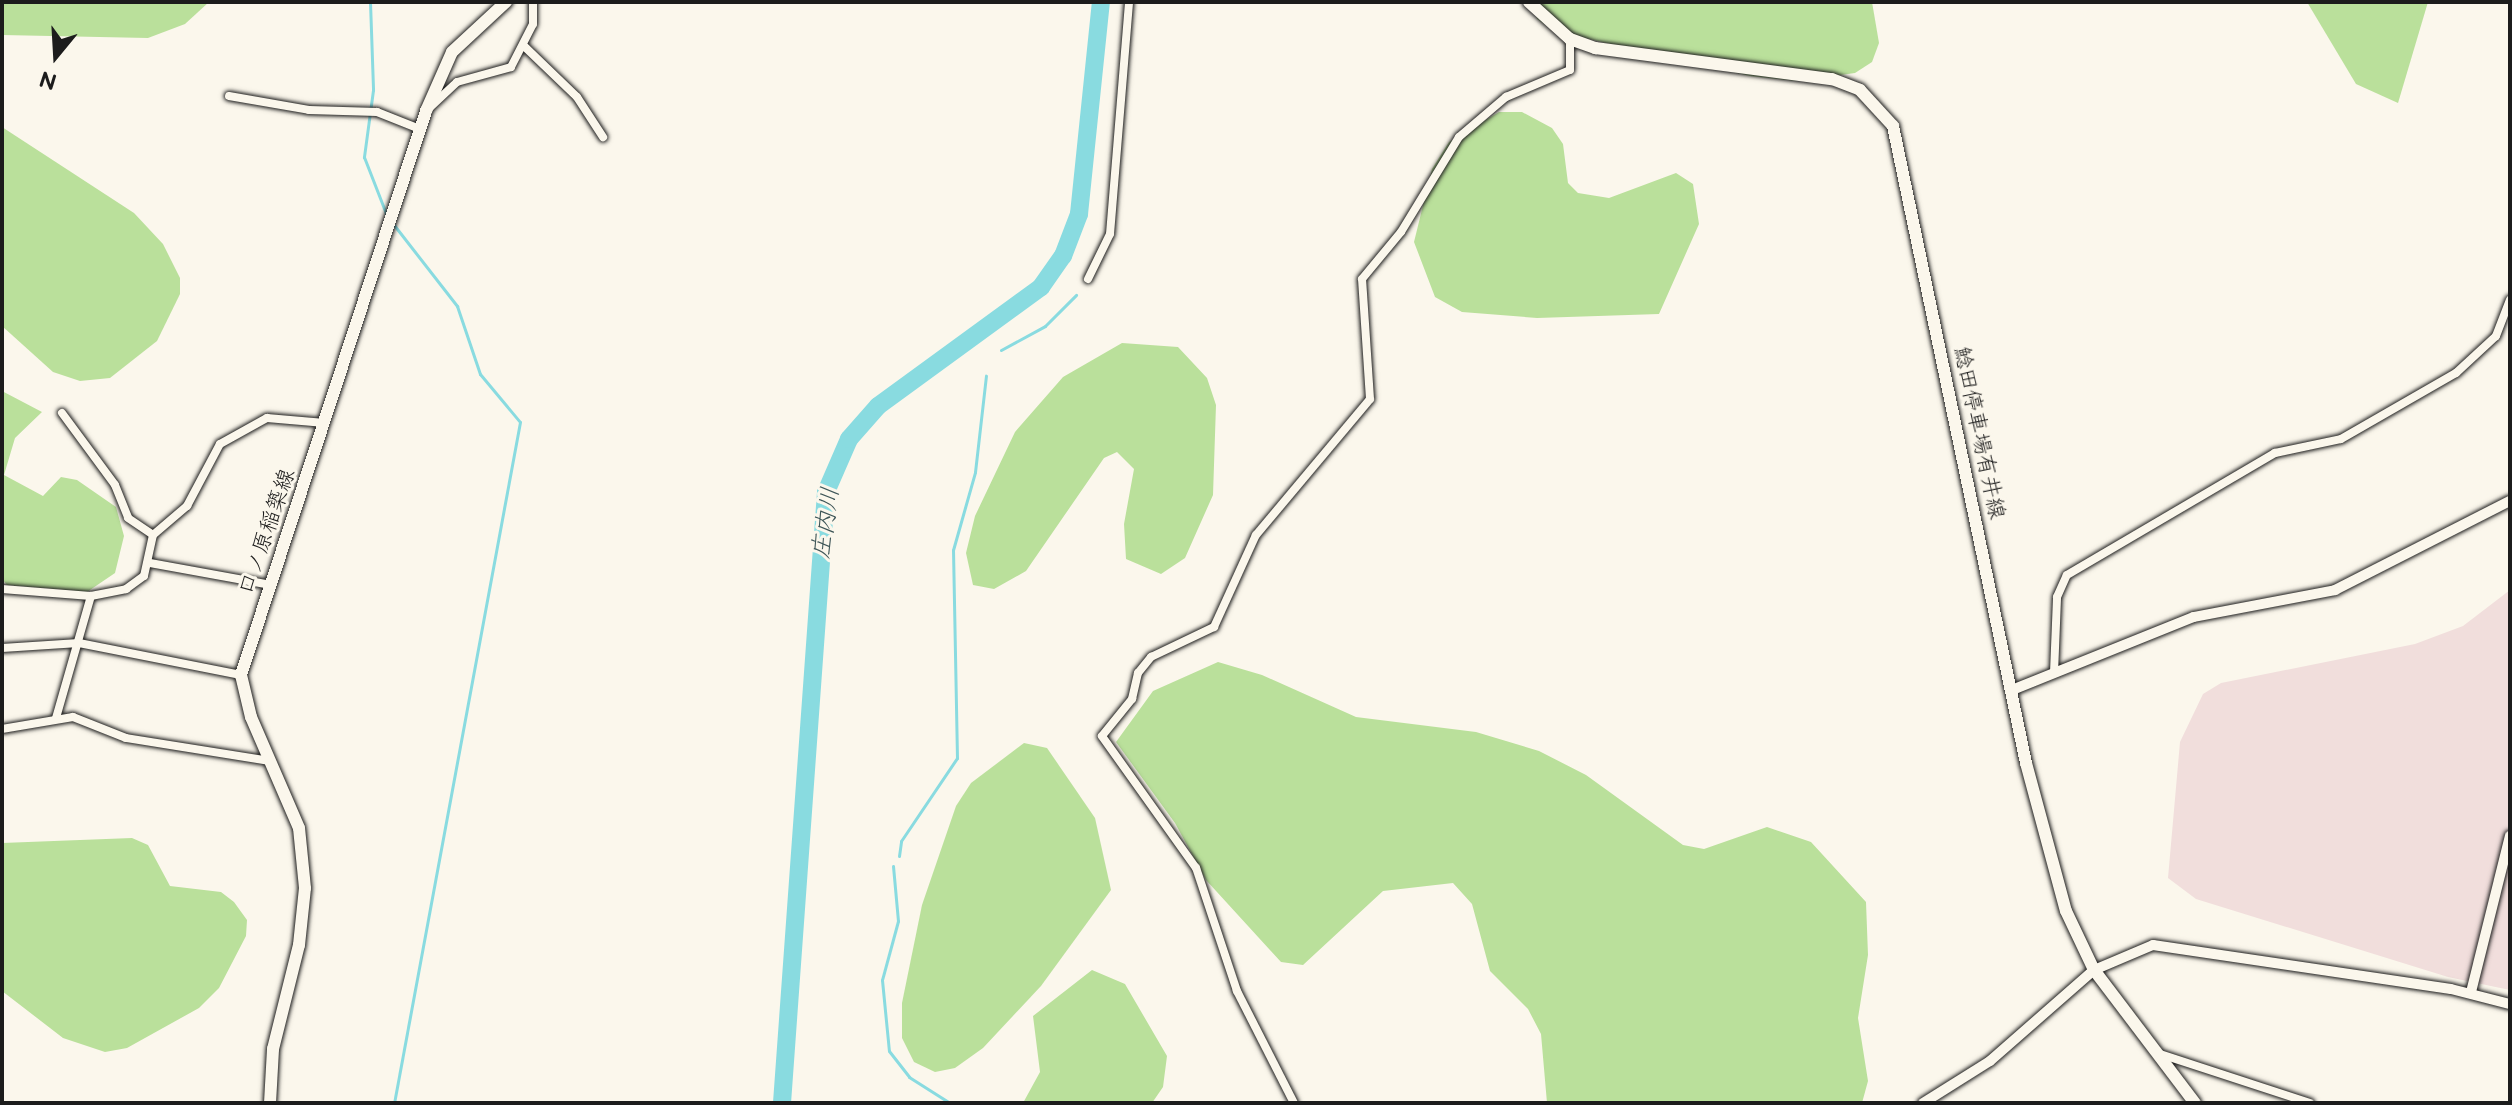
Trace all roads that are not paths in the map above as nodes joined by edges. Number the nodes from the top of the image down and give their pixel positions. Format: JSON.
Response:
{"nodes":[{"id":1,"x":506,"y":2,"type":"edge"},
{"id":2,"x":533,"y":2,"type":"edge"},
{"id":3,"x":1129,"y":2,"type":"edge"},
{"id":4,"x":1529,"y":2,"type":"edge"},
{"id":5,"x":1570,"y":39,"type":"junction"},
{"id":6,"x":525,"y":47,"type":"junction"},
{"id":7,"x":229,"y":96,"type":"dead end"},
{"id":8,"x":426,"y":111,"type":"junction"},
{"id":9,"x":420,"y":129,"type":"junction"},
{"id":10,"x":603,"y":137,"type":"dead end"},
{"id":11,"x":1088,"y":279,"type":"dead end"},
{"id":12,"x":2510,"y":300,"type":"edge"},
{"id":13,"x":62,"y":413,"type":"dead end"},
{"id":14,"x":325,"y":423,"type":"junction"},
{"id":15,"x":2510,"y":501,"type":"edge"},
{"id":16,"x":153,"y":535,"type":"junction"},
{"id":17,"x":150,"y":563,"type":"junction"},
{"id":18,"x":271,"y":585,"type":"junction"},
{"id":19,"x":2,"y":589,"type":"edge"},
{"id":20,"x":91,"y":596,"type":"junction"},
{"id":21,"x":79,"y":643,"type":"junction"},
{"id":22,"x":2,"y":648,"type":"edge"},
{"id":23,"x":2054,"y":673,"type":"junction"},
{"id":24,"x":241,"y":675,"type":"junction"},
{"id":25,"x":2012,"y":690,"type":"junction"},
{"id":26,"x":56,"y":718,"type":"junction"},
{"id":27,"x":2,"y":729,"type":"edge"},
{"id":28,"x":269,"y":761,"type":"junction"},
{"id":29,"x":2510,"y":836,"type":"edge"},
{"id":30,"x":2094,"y":970,"type":"junction"},
{"id":31,"x":2471,"y":992,"type":"junction"},
{"id":32,"x":2510,"y":1004,"type":"edge"},
{"id":33,"x":2157,"y":1052,"type":"junction"},
{"id":34,"x":270,"y":1103,"type":"edge"},
{"id":35,"x":1294,"y":1103,"type":"edge"},
{"id":36,"x":1923,"y":1103,"type":"edge"},
{"id":37,"x":2195,"y":1103,"type":"edge"},
{"id":38,"x":2310,"y":1103,"type":"edge"}],
"edges":[{"from":1,"to":8,"type":"main road","name":"口ノ原稲築線"},
{"from":2,"to":6,"type":"street"},
{"from":3,"to":11,"type":"street"},
{"from":4,"to":5,"type":"main road","name":"鯰田停車場有井線"},
{"from":5,"to":25,"type":"main road","name":"鯰田停車場有井線"},
{"from":5,"to":35,"type":"street"},
{"from":6,"to":8,"type":"street"},
{"from":6,"to":10,"type":"street"},
{"from":7,"to":9,"type":"street"},
{"from":8,"to":9,"type":"main road","name":"口ノ原稲築線"},
{"from":9,"to":14,"type":"main road","name":"口ノ原稲築線"},
{"from":12,"to":23,"type":"street"},
{"from":13,"to":16,"type":"street"},
{"from":14,"to":16,"type":"street"},
{"from":14,"to":18,"type":"main road","name":"口ノ原稲築線"},
{"from":15,"to":23,"type":"street"},
{"from":16,"to":17,"type":"street"},
{"from":17,"to":18,"type":"street"},
{"from":17,"to":20,"type":"street"},
{"from":18,"to":24,"type":"main road","name":"口ノ原稲築線"},
{"from":19,"to":20,"type":"street"},
{"from":20,"to":21,"type":"street"},
{"from":21,"to":22,"type":"street"},
{"from":21,"to":24,"type":"street"},
{"from":21,"to":26,"type":"street"},
{"from":23,"to":25,"type":"street"},
{"from":24,"to":28,"type":"main road"},
{"from":25,"to":30,"type":"main road","name":"鯰田停車場有井線"},
{"from":26,"to":27,"type":"street"},
{"from":26,"to":28,"type":"street"},
{"from":28,"to":34,"type":"main road"},
{"from":29,"to":31,"type":"street"},
{"from":30,"to":31,"type":"street"},
{"from":30,"to":33,"type":"main road","name":"鯰田停車場有井線"},
{"from":30,"to":36,"type":"street"},
{"from":31,"to":32,"type":"street"},
{"from":33,"to":37,"type":"main road","name":"鯰田停車場有井線"},
{"from":33,"to":38,"type":"street"}]}
